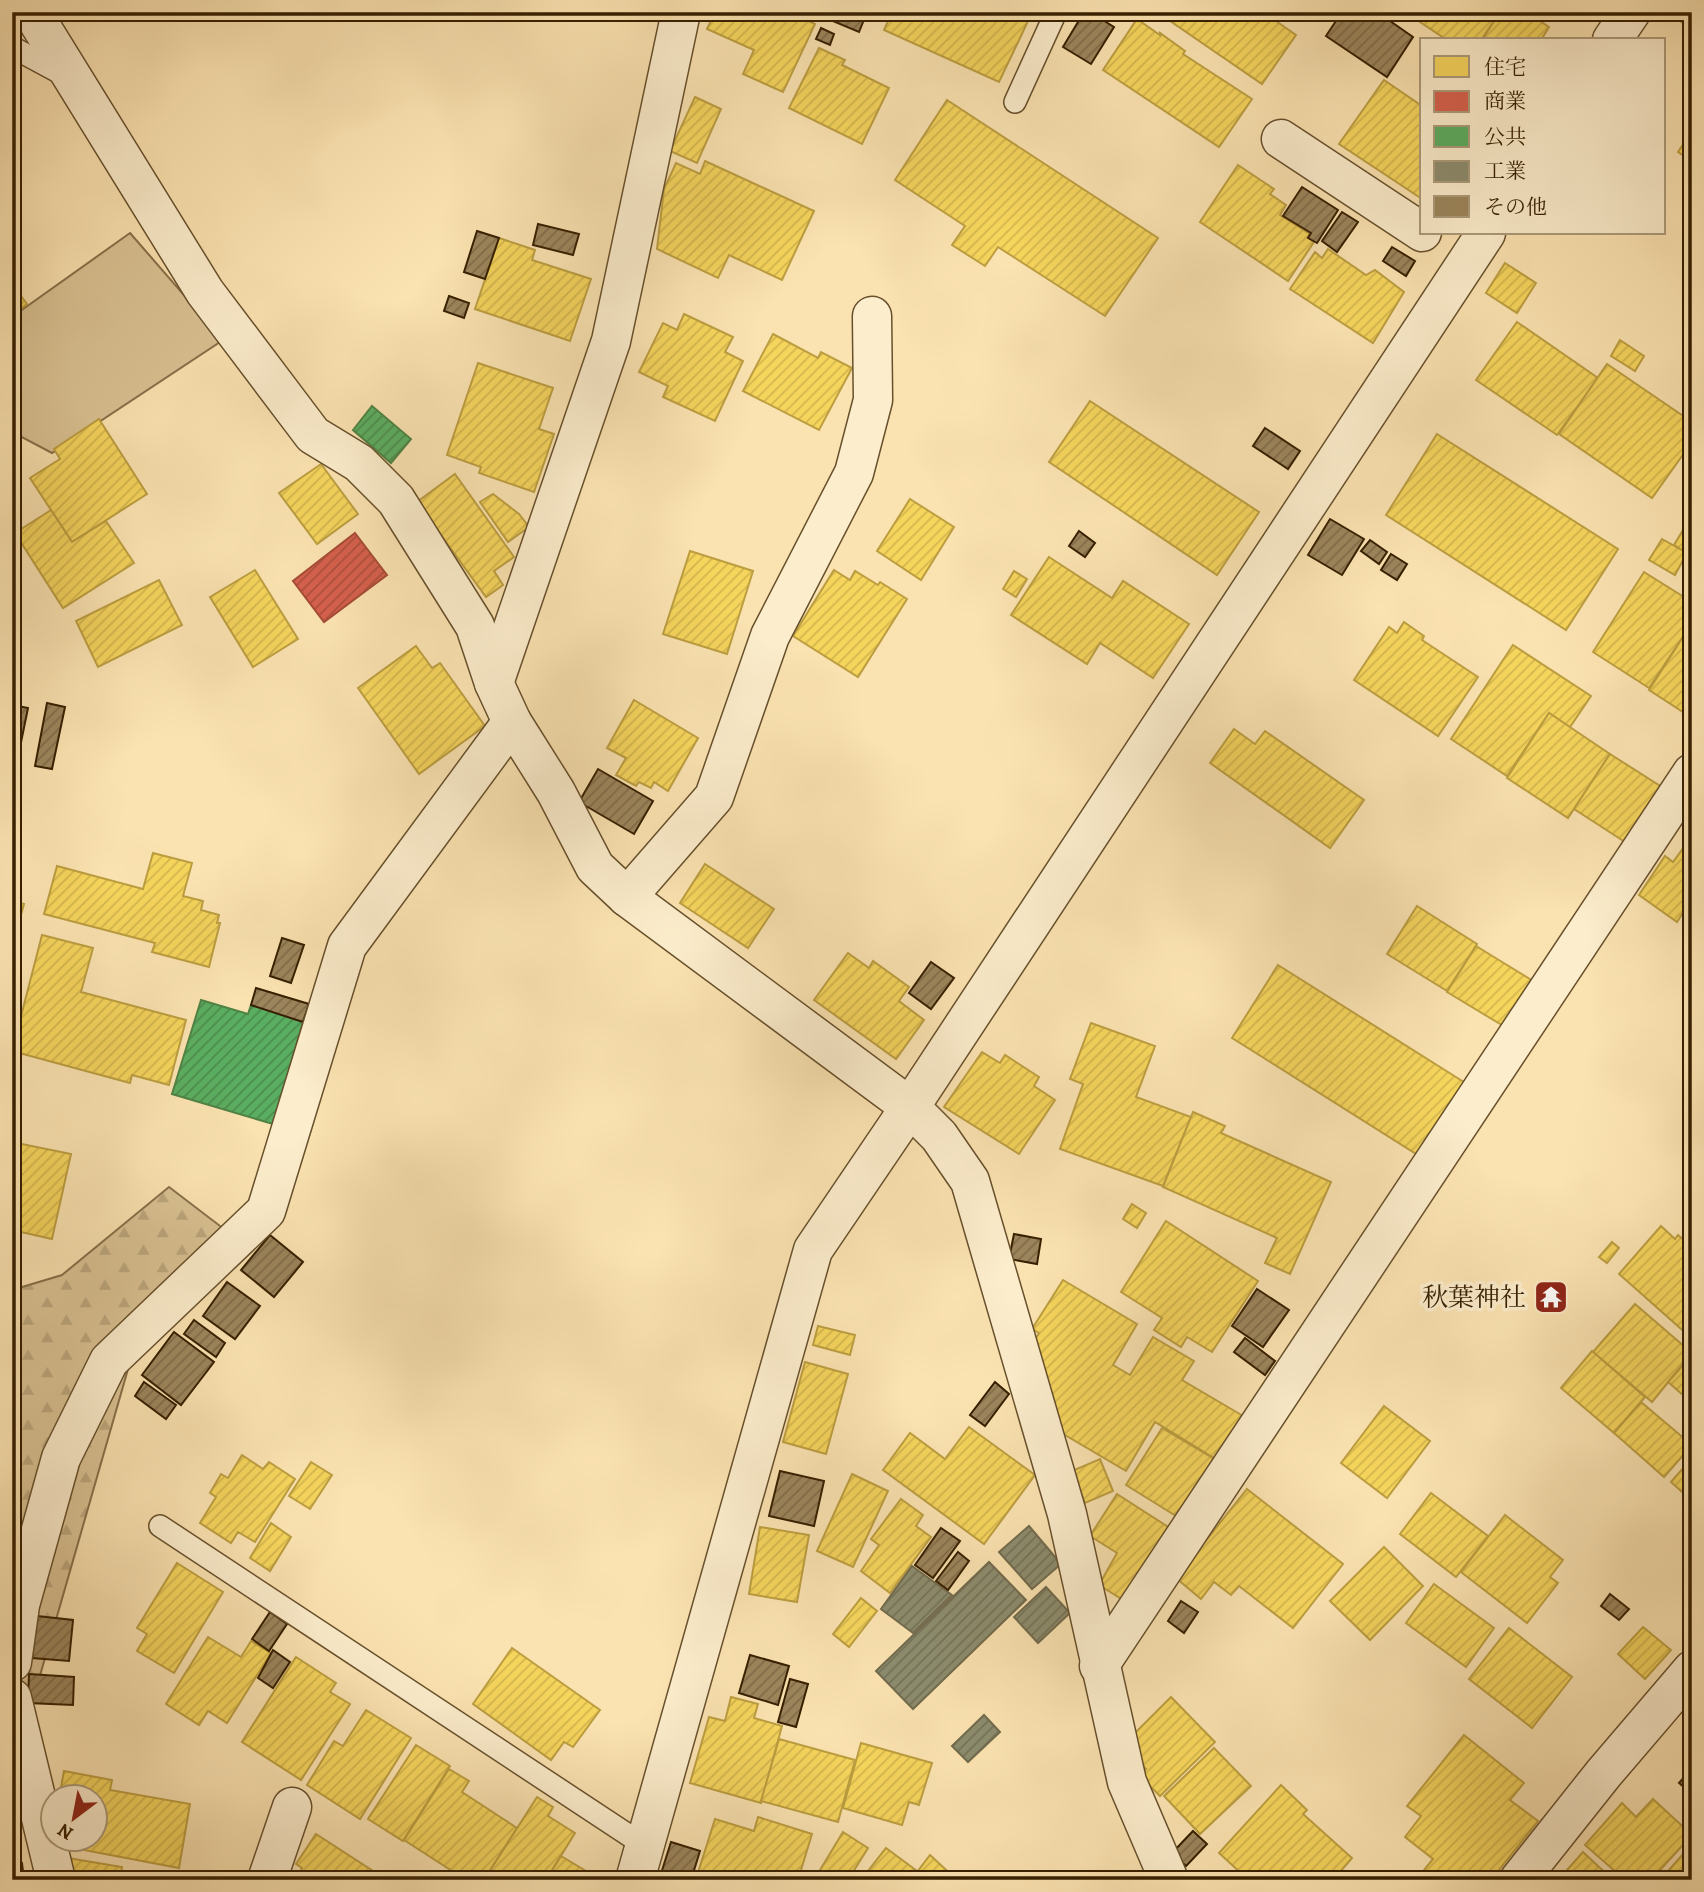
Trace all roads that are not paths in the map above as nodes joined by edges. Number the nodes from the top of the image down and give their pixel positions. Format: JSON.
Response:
{"nodes":[{"id":1,"x":32,"y":12,"type":"edge"},
{"id":2,"x":681,"y":12,"type":"edge"},
{"id":3,"x":1056,"y":12,"type":"edge"},
{"id":4,"x":1631,"y":12,"type":"edge"},
{"id":5,"x":1613,"y":38,"type":"edge"},
{"id":6,"x":12,"y":47,"type":"edge"},
{"id":7,"x":72,"y":79,"type":"junction"},
{"id":8,"x":1015,"y":102,"type":"dead end"},
{"id":9,"x":1281,"y":139,"type":"dead end"},
{"id":10,"x":1420,"y":230,"type":"edge"},
{"id":11,"x":1430,"y":234,"type":"edge"},
{"id":12,"x":1476,"y":247,"type":"edge"},
{"id":13,"x":872,"y":316,"type":"dead end"},
{"id":14,"x":494,"y":683,"type":"junction"},
{"id":15,"x":512,"y":722,"type":"junction"},
{"id":16,"x":1692,"y":773,"type":"edge"},
{"id":17,"x":627,"y":897,"type":"junction"},
{"id":18,"x":910,"y":1107,"type":"junction"},
{"id":19,"x":160,"y":1526,"type":"dead end"},
{"id":20,"x":12,"y":1662,"type":"edge"},
{"id":21,"x":1099,"y":1666,"type":"junction"},
{"id":22,"x":1692,"y":1670,"type":"edge"},
{"id":23,"x":12,"y":1698,"type":"edge"},
{"id":24,"x":292,"y":1807,"type":"dead end"},
{"id":25,"x":640,"y":1863,"type":"edge"},
{"id":26,"x":56,"y":1880,"type":"edge"},
{"id":27,"x":267,"y":1880,"type":"edge"},
{"id":28,"x":1169,"y":1880,"type":"edge"},
{"id":29,"x":1519,"y":1880,"type":"edge"}],
"edges":[{"from":1,"to":7,"type":"street"},
{"from":2,"to":14,"type":"street"},
{"from":3,"to":8,"type":"lane"},
{"from":4,"to":5,"type":"street"},
{"from":6,"to":7,"type":"lane"},
{"from":7,"to":14,"type":"street"},
{"from":9,"to":10,"type":"street"},
{"from":11,"to":12,"type":"street"},
{"from":12,"to":18,"type":"street"},
{"from":13,"to":17,"type":"street"},
{"from":14,"to":15,"type":"street"},
{"from":15,"to":17,"type":"street"},
{"from":15,"to":20,"type":"street"},
{"from":16,"to":21,"type":"street"},
{"from":17,"to":18,"type":"street"},
{"from":18,"to":21,"type":"street"},
{"from":18,"to":25,"type":"street"},
{"from":19,"to":25,"type":"lane"},
{"from":21,"to":28,"type":"street"},
{"from":22,"to":29,"type":"street"},
{"from":23,"to":26,"type":"street"},
{"from":24,"to":27,"type":"street"}]}
